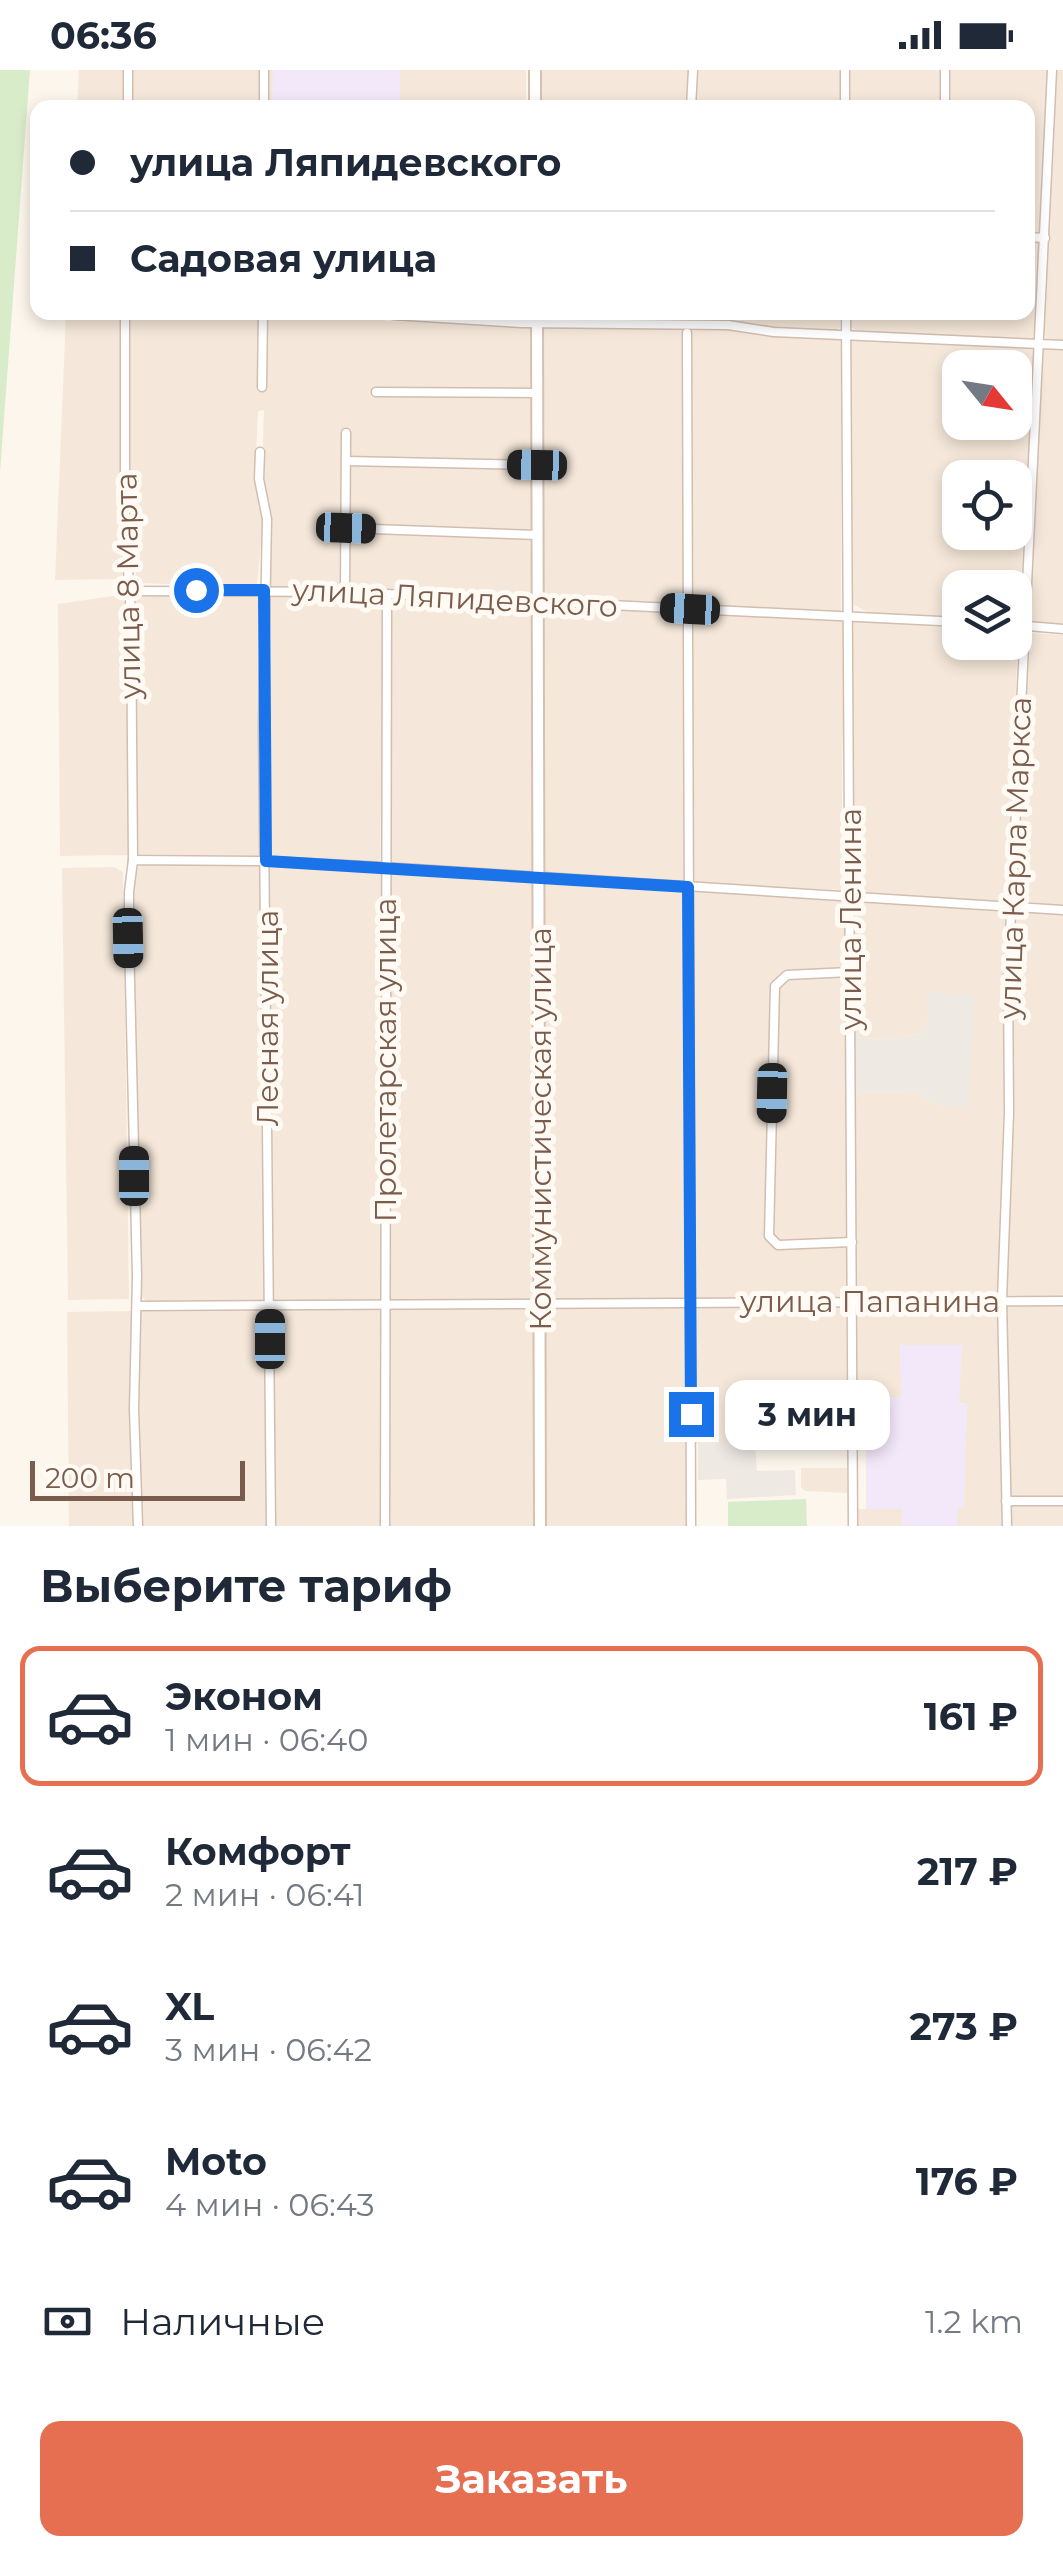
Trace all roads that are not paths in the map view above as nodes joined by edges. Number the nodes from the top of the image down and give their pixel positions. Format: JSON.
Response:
{"nodes":[{"id":1,"x":128,"y":70,"type":"edge"},
{"id":2,"x":264,"y":70,"type":"edge"},
{"id":3,"x":535,"y":70,"type":"edge"},
{"id":4,"x":694,"y":70,"type":"edge"},
{"id":5,"x":844,"y":70,"type":"edge"},
{"id":6,"x":945,"y":70,"type":"edge"},
{"id":7,"x":1052,"y":70,"type":"edge"},
{"id":8,"x":128,"y":100,"type":"edge"},
{"id":9,"x":264,"y":100,"type":"edge"},
{"id":10,"x":535,"y":100,"type":"edge"},
{"id":11,"x":692,"y":100,"type":"edge"},
{"id":12,"x":845,"y":100,"type":"edge"},
{"id":13,"x":945,"y":100,"type":"edge"},
{"id":14,"x":1035,"y":238,"type":"edge"},
{"id":15,"x":1046,"y":238,"type":"junction"},
{"id":16,"x":125,"y":320,"type":"edge"},
{"id":17,"x":263,"y":320,"type":"edge"},
{"id":18,"x":537,"y":320,"type":"edge"},
{"id":19,"x":578,"y":320,"type":"edge"},
{"id":20,"x":687,"y":320,"type":"edge"},
{"id":21,"x":846,"y":320,"type":"edge"},
{"id":22,"x":687,"y":328,"type":"junction"},
{"id":23,"x":846,"y":334,"type":"junction"},
{"id":24,"x":1038,"y":344,"type":"junction"},
{"id":25,"x":1063,"y":346,"type":"edge"},
{"id":26,"x":262,"y":387,"type":"dead end"},
{"id":27,"x":376,"y":392,"type":"dead end"},
{"id":28,"x":536,"y":393,"type":"junction"},
{"id":29,"x":346,"y":433,"type":"dead end"},
{"id":30,"x":260,"y":452,"type":"dead end"},
{"id":31,"x":347,"y":462,"type":"junction"},
{"id":32,"x":537,"y":465,"type":"junction"},
{"id":33,"x":346,"y":528,"type":"junction"},
{"id":34,"x":538,"y":534,"type":"junction"},
{"id":35,"x":1024,"y":570,"type":"edge"},
{"id":36,"x":264,"y":590,"type":"junction"},
{"id":37,"x":130,"y":591,"type":"junction"},
{"id":38,"x":345,"y":592,"type":"junction"},
{"id":39,"x":387,"y":594,"type":"junction"},
{"id":40,"x":538,"y":602,"type":"junction"},
{"id":41,"x":690,"y":609,"type":"junction"},
{"id":42,"x":848,"y":616,"type":"junction"},
{"id":43,"x":942,"y":621,"type":"edge"},
{"id":44,"x":1032,"y":626,"type":"edge"},
{"id":45,"x":1063,"y":629,"type":"edge"},
{"id":46,"x":1019,"y":660,"type":"edge"},
{"id":47,"x":134,"y":860,"type":"junction"},
{"id":48,"x":266,"y":861,"type":"junction"},
{"id":49,"x":386,"y":867,"type":"junction"},
{"id":50,"x":540,"y":878,"type":"junction"},
{"id":51,"x":688,"y":887,"type":"junction"},
{"id":52,"x":850,"y":896,"type":"junction"},
{"id":53,"x":1011,"y":906,"type":"junction"},
{"id":54,"x":1063,"y":910,"type":"edge"},
{"id":55,"x":850,"y":972,"type":"junction"},
{"id":56,"x":852,"y":1242,"type":"junction"},
{"id":57,"x":1002,"y":1300,"type":"junction"},
{"id":58,"x":853,"y":1301,"type":"junction"},
{"id":59,"x":1063,"y":1301,"type":"edge"},
{"id":60,"x":540,"y":1302,"type":"junction"},
{"id":61,"x":690,"y":1302,"type":"junction"},
{"id":62,"x":269,"y":1304,"type":"junction"},
{"id":63,"x":384,"y":1304,"type":"junction"},
{"id":64,"x":138,"y":1306,"type":"junction"},
{"id":65,"x":1006,"y":1501,"type":"junction"},
{"id":66,"x":1063,"y":1501,"type":"edge"},
{"id":67,"x":138,"y":1526,"type":"edge"},
{"id":68,"x":271,"y":1526,"type":"edge"},
{"id":69,"x":385,"y":1526,"type":"edge"},
{"id":70,"x":540,"y":1526,"type":"edge"},
{"id":71,"x":691,"y":1526,"type":"edge"},
{"id":72,"x":852,"y":1526,"type":"edge"},
{"id":73,"x":1006,"y":1526,"type":"edge"}],
"edges":[{"from":1,"to":8,"type":"street"},
{"from":2,"to":9,"type":"street"},
{"from":3,"to":10,"type":"street"},
{"from":4,"to":11,"type":"street"},
{"from":5,"to":12,"type":"street"},
{"from":6,"to":13,"type":"street"},
{"from":7,"to":15,"type":"street","name":"улица Карла Маркса"},
{"from":14,"to":15,"type":"street"},
{"from":15,"to":24,"type":"street","name":"улица Карла Маркса"},
{"from":16,"to":37,"type":"street","name":"улица 8 Марта"},
{"from":17,"to":26,"type":"street"},
{"from":18,"to":28,"type":"street","name":"Коммунистическая улица"},
{"from":19,"to":22,"type":"street"},
{"from":20,"to":22,"type":"street"},
{"from":21,"to":23,"type":"street","name":"улица Ленина"},
{"from":22,"to":23,"type":"street"},
{"from":22,"to":41,"type":"street"},
{"from":23,"to":24,"type":"street"},
{"from":23,"to":42,"type":"street","name":"улица Ленина"},
{"from":24,"to":25,"type":"street"},
{"from":24,"to":35,"type":"street","name":"улица Карла Маркса"},
{"from":27,"to":28,"type":"street"},
{"from":28,"to":32,"type":"street","name":"Коммунистическая улица"},
{"from":29,"to":31,"type":"street"},
{"from":30,"to":36,"type":"street","name":"Лесная улица"},
{"from":31,"to":32,"type":"street"},
{"from":31,"to":33,"type":"street"},
{"from":32,"to":34,"type":"street","name":"Коммунистическая улица"},
{"from":33,"to":34,"type":"street"},
{"from":33,"to":38,"type":"street"},
{"from":34,"to":40,"type":"street","name":"Коммунистическая улица"},
{"from":36,"to":37,"type":"street","name":"улица Ляпидевского"},
{"from":36,"to":38,"type":"street","name":"улица Ляпидевского"},
{"from":36,"to":48,"type":"street","name":"Лесная улица"},
{"from":37,"to":47,"type":"street","name":"улица 8 Марта"},
{"from":38,"to":39,"type":"street","name":"улица Ляпидевского"},
{"from":39,"to":40,"type":"street","name":"улица Ляпидевского"},
{"from":39,"to":49,"type":"street","name":"Пролетарская улица"},
{"from":40,"to":41,"type":"street","name":"улица Ляпидевского"},
{"from":40,"to":50,"type":"street","name":"Коммунистическая улица"},
{"from":41,"to":42,"type":"street","name":"улица Ляпидевского"},
{"from":41,"to":51,"type":"street"},
{"from":42,"to":43,"type":"street","name":"улица Ляпидевского"},
{"from":42,"to":52,"type":"street","name":"улица Ленина"},
{"from":44,"to":45,"type":"street"},
{"from":46,"to":53,"type":"street","name":"улица Карла Маркса"},
{"from":47,"to":48,"type":"street"},
{"from":47,"to":64,"type":"street","name":"улица 8 Марта"},
{"from":48,"to":49,"type":"street"},
{"from":48,"to":62,"type":"street","name":"Лесная улица"},
{"from":49,"to":50,"type":"street"},
{"from":49,"to":63,"type":"street","name":"Пролетарская улица"},
{"from":50,"to":51,"type":"street"},
{"from":50,"to":60,"type":"street","name":"Коммунистическая улица"},
{"from":51,"to":52,"type":"street"},
{"from":51,"to":61,"type":"street"},
{"from":52,"to":53,"type":"street"},
{"from":52,"to":55,"type":"street","name":"улица Ленина"},
{"from":53,"to":54,"type":"street"},
{"from":53,"to":57,"type":"street","name":"улица Карла Маркса"},
{"from":55,"to":56,"type":"street","name":"улица Ленина"},
{"from":55,"to":56,"type":"street"},
{"from":56,"to":58,"type":"street","name":"улица Ленина"},
{"from":57,"to":58,"type":"street","name":"улица Папанина"},
{"from":57,"to":59,"type":"street","name":"улица Папанина"},
{"from":57,"to":65,"type":"street","name":"улица Карла Маркса"},
{"from":58,"to":61,"type":"street","name":"улица Папанина"},
{"from":58,"to":72,"type":"street","name":"улица Ленина"},
{"from":60,"to":61,"type":"street","name":"улица Папанина"},
{"from":60,"to":63,"type":"street","name":"улица Папанина"},
{"from":60,"to":70,"type":"street","name":"Коммунистическая улица"},
{"from":61,"to":71,"type":"street"},
{"from":62,"to":63,"type":"street","name":"улица Папанина"},
{"from":62,"to":64,"type":"street","name":"улица Папанина"},
{"from":62,"to":68,"type":"street","name":"Лесная улица"},
{"from":63,"to":69,"type":"street","name":"Пролетарская улица"},
{"from":64,"to":67,"type":"street"},
{"from":65,"to":66,"type":"street"},
{"from":65,"to":73,"type":"street","name":"улица Карла Маркса"}]}
